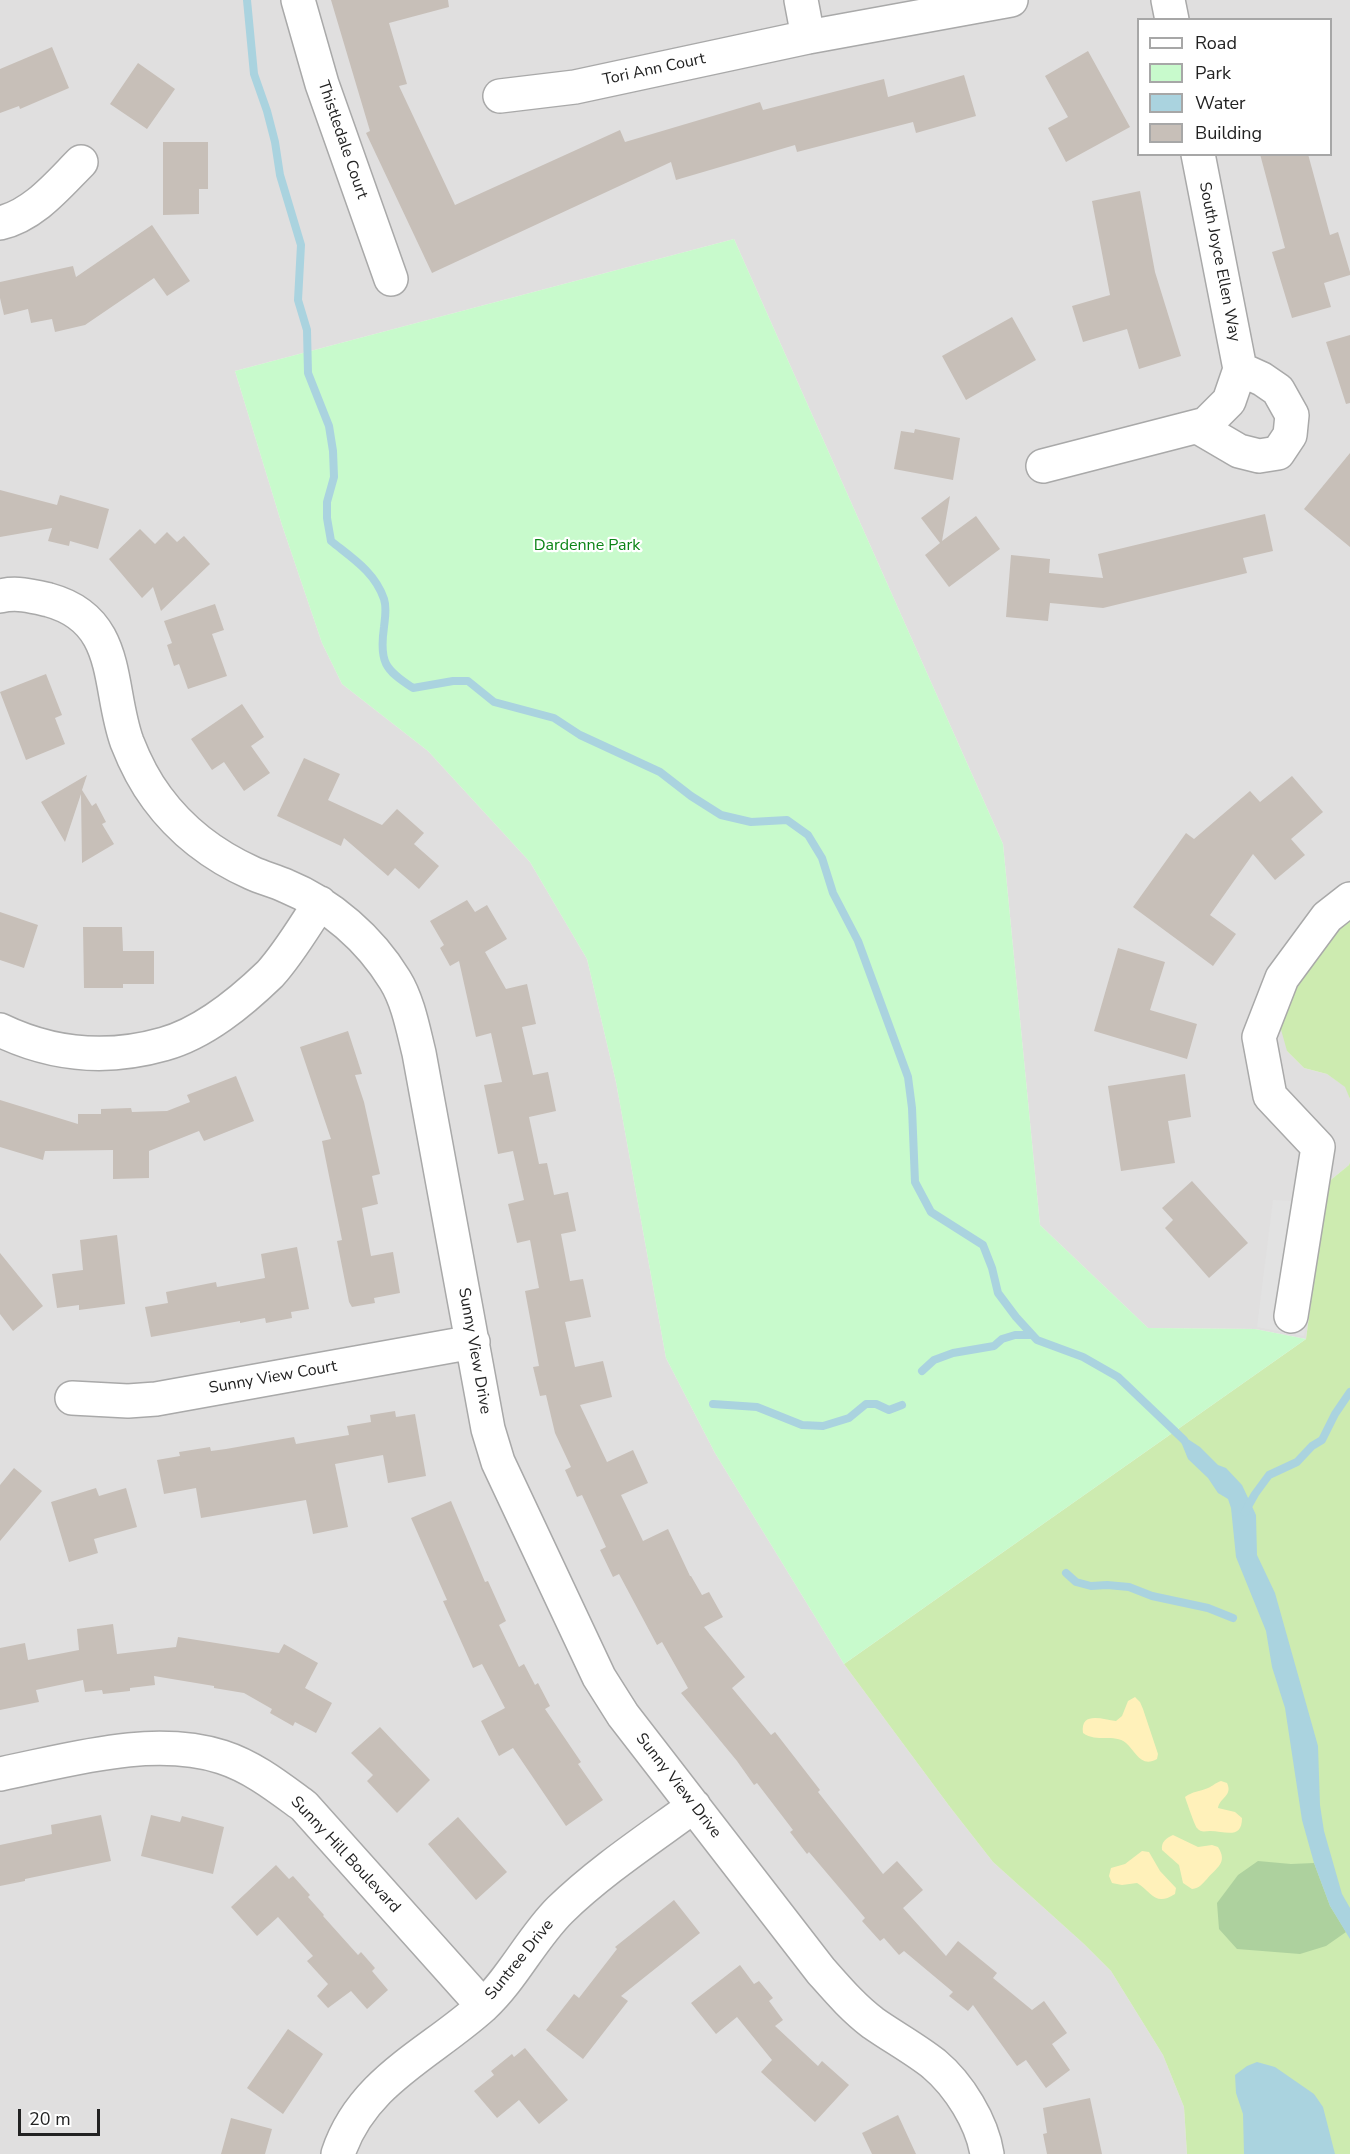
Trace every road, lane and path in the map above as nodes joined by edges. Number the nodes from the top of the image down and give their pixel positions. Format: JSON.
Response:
{"nodes":[{"id":1,"x":298,"y":0,"type":"edge"},
{"id":2,"x":801,"y":0,"type":"edge"},
{"id":3,"x":1011,"y":0,"type":"edge"},
{"id":4,"x":1168,"y":0,"type":"edge"},
{"id":5,"x":1172,"y":18,"type":"edge"},
{"id":6,"x":808,"y":37,"type":"junction"},
{"id":7,"x":500,"y":96,"type":"dead end"},
{"id":8,"x":1198,"y":156,"type":"edge"},
{"id":9,"x":81,"y":162,"type":"dead end"},
{"id":10,"x":0,"y":223,"type":"edge"},
{"id":11,"x":391,"y":279,"type":"dead end"},
{"id":12,"x":1240,"y":369,"type":"junction"},
{"id":13,"x":1198,"y":427,"type":"junction"},
{"id":14,"x":1043,"y":466,"type":"dead end"},
{"id":15,"x":0,"y":596,"type":"edge"},
{"id":16,"x":1350,"y":899,"type":"edge"},
{"id":17,"x":320,"y":903,"type":"junction"},
{"id":18,"x":0,"y":1030,"type":"edge"},
{"id":19,"x":1291,"y":1316,"type":"dead end"},
{"id":20,"x":473,"y":1342,"type":"junction"},
{"id":21,"x":72,"y":1398,"type":"dead end"},
{"id":22,"x":0,"y":1774,"type":"edge"},
{"id":23,"x":693,"y":1806,"type":"junction"},
{"id":24,"x":483,"y":2006,"type":"junction"},
{"id":25,"x":338,"y":2154,"type":"edge"},
{"id":26,"x":987,"y":2154,"type":"edge"}],
"edges":[{"from":1,"to":11,"type":"street","name":"Thistledale Court"},
{"from":2,"to":6,"type":"street"},
{"from":3,"to":6,"type":"street","name":"Tori Ann Court"},
{"from":4,"to":5,"type":"street"},
{"from":6,"to":7,"type":"street","name":"Tori Ann Court"},
{"from":8,"to":12,"type":"street","name":"South Joyce Ellen Way"},
{"from":9,"to":10,"type":"street"},
{"from":12,"to":13,"type":"street"},
{"from":12,"to":13,"type":"street"},
{"from":13,"to":14,"type":"street"},
{"from":15,"to":17,"type":"street","name":"Sunny View Drive"},
{"from":16,"to":19,"type":"street"},
{"from":17,"to":18,"type":"street"},
{"from":17,"to":20,"type":"street","name":"Sunny View Drive"},
{"from":20,"to":21,"type":"street","name":"Sunny View Court"},
{"from":20,"to":23,"type":"street","name":"Sunny View Drive"},
{"from":22,"to":24,"type":"street","name":"Sunny Hill Boulevard"},
{"from":23,"to":24,"type":"street","name":"Suntree Drive"},
{"from":23,"to":26,"type":"street","name":"Sunny View Drive"},
{"from":24,"to":25,"type":"street","name":"Suntree Drive"}]}
